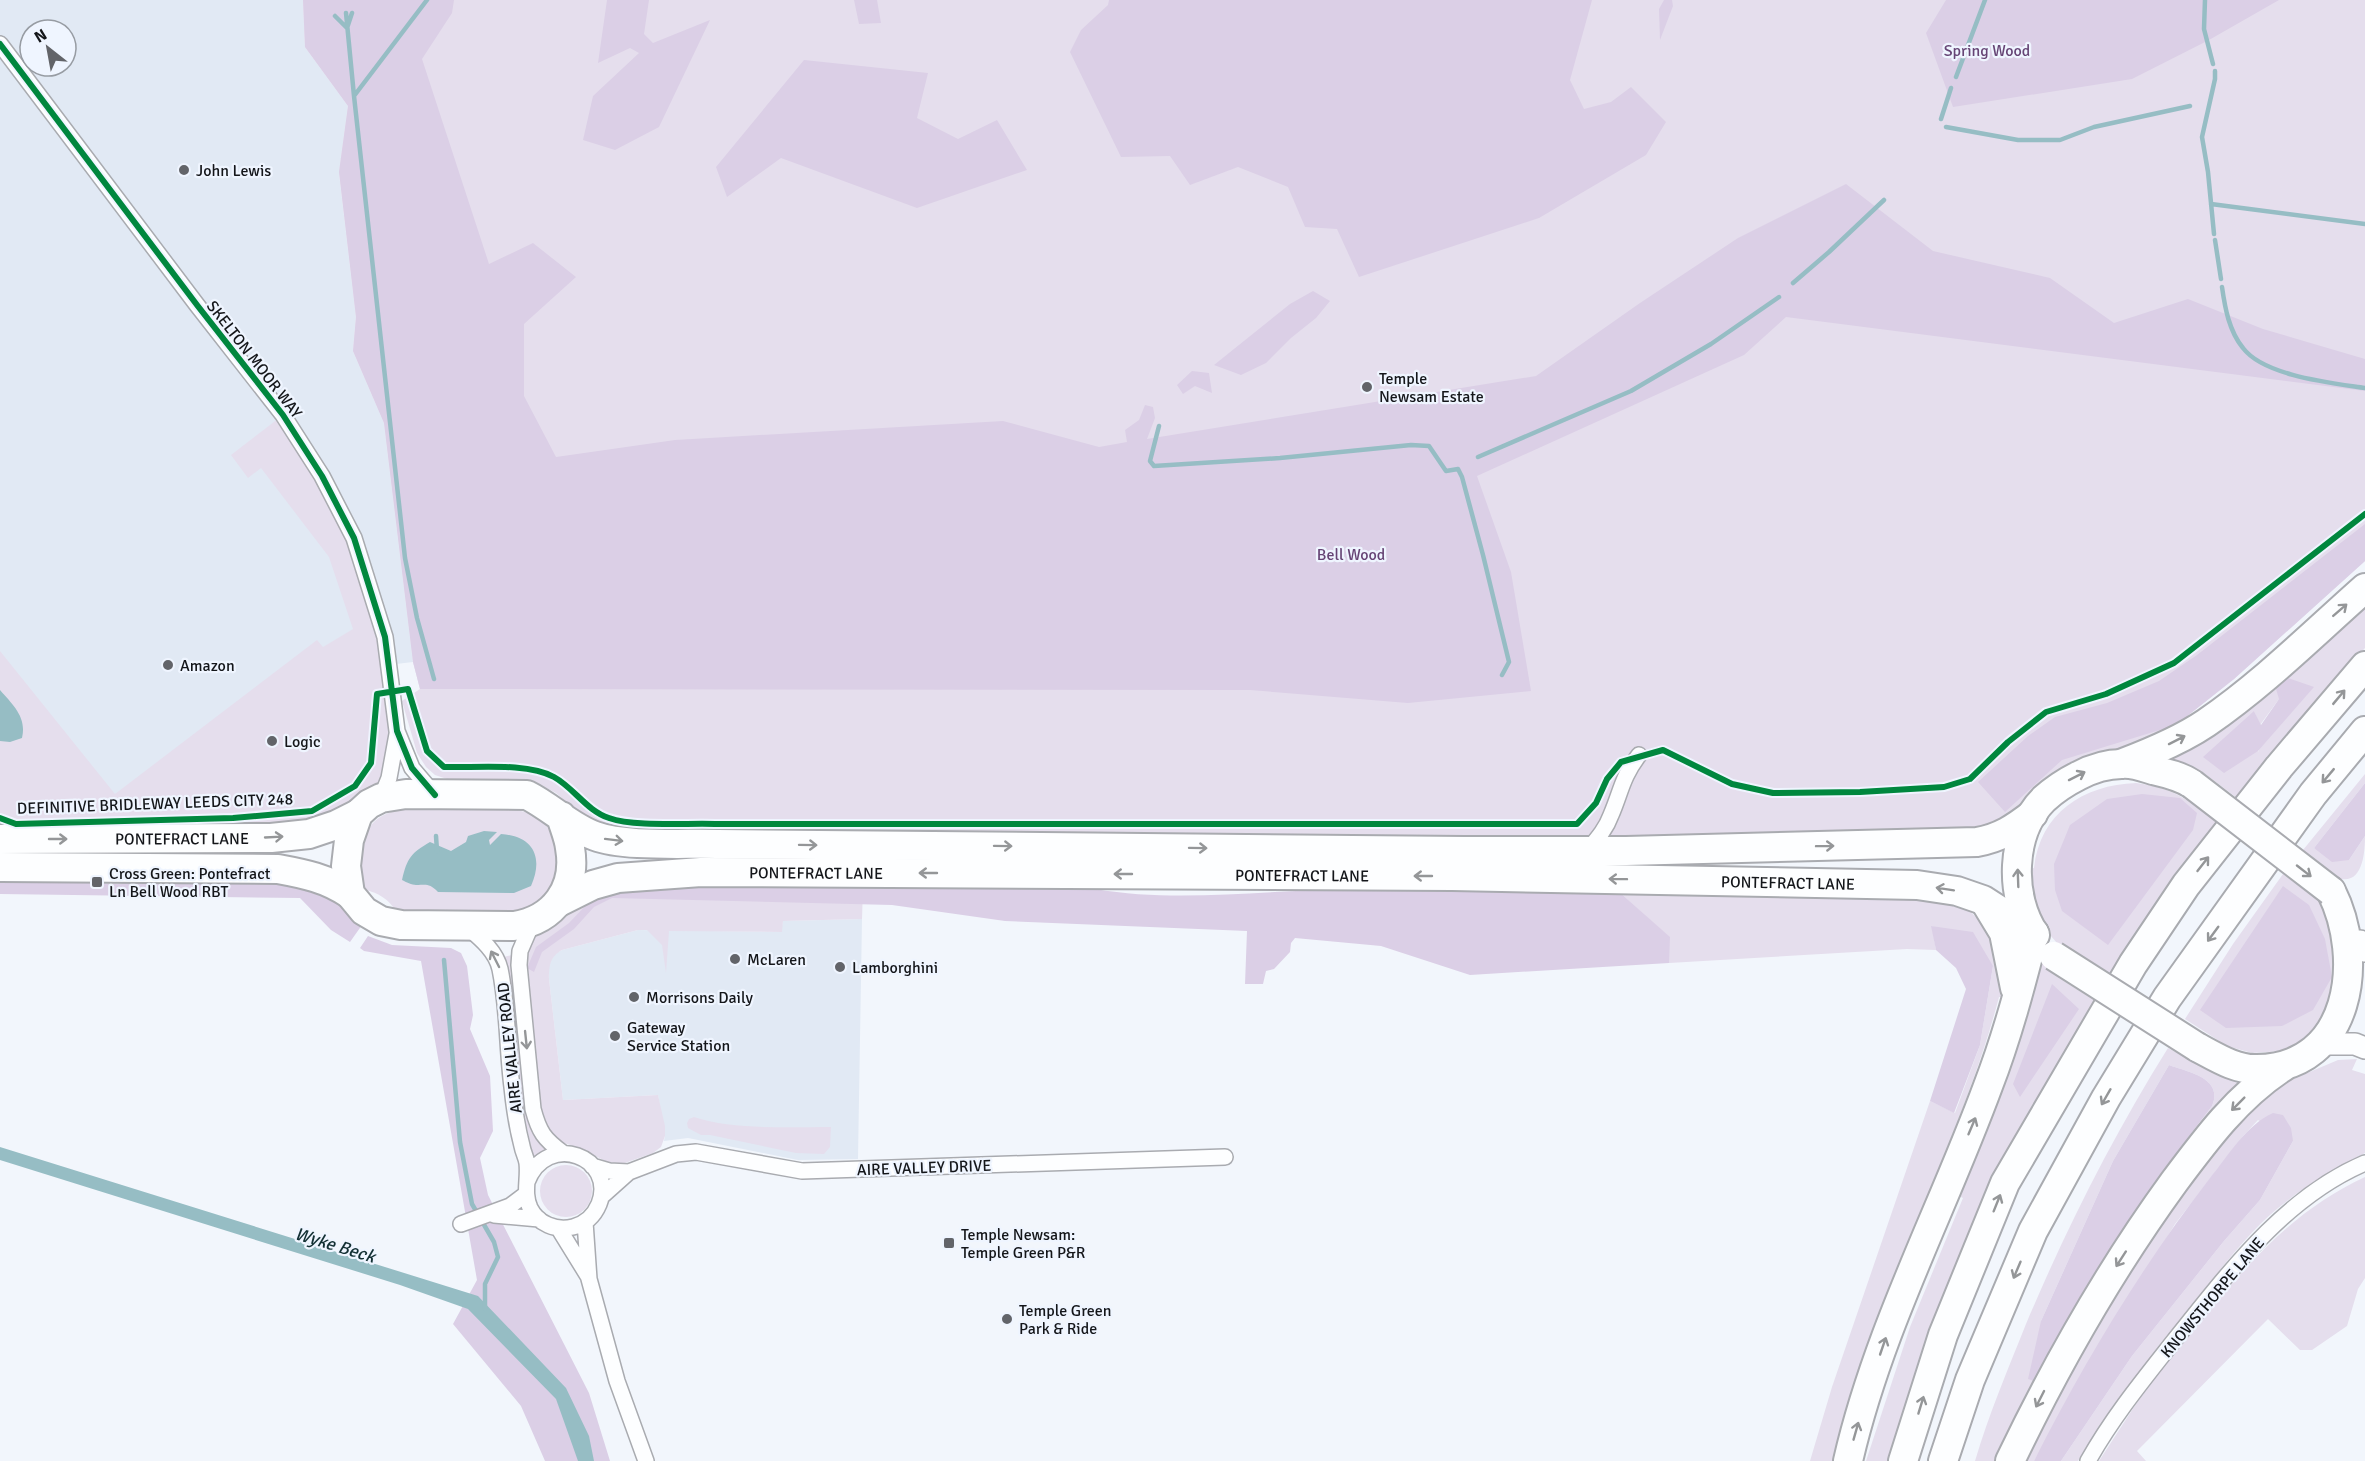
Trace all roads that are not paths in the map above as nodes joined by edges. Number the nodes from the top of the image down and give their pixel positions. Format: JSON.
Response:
{"nodes":[{"id":1,"x":0,"y":44,"type":"edge"},
{"id":2,"x":2365,"y":588,"type":"edge"},
{"id":3,"x":2365,"y":666,"type":"edge"},
{"id":4,"x":397,"y":731,"type":"junction"},
{"id":5,"x":2365,"y":731,"type":"edge"},
{"id":6,"x":1639,"y":755,"type":"dead end"},
{"id":7,"x":2123,"y":763,"type":"junction"},
{"id":8,"x":435,"y":795,"type":"junction"},
{"id":9,"x":369,"y":806,"type":"junction"},
{"id":10,"x":1612,"y":814,"type":"junction"},
{"id":11,"x":2033,"y":814,"type":"junction"},
{"id":12,"x":561,"y":816,"type":"junction"},
{"id":13,"x":0,"y":839,"type":"edge"},
{"id":14,"x":1587,"y":851,"type":"junction"},
{"id":15,"x":1626,"y":851,"type":"junction"},
{"id":16,"x":0,"y":867,"type":"edge"},
{"id":17,"x":350,"y":894,"type":"junction"},
{"id":18,"x":1983,"y":900,"type":"junction"},
{"id":19,"x":561,"y":901,"type":"junction"},
{"id":20,"x":2365,"y":904,"type":"edge"},
{"id":21,"x":533,"y":921,"type":"junction"},
{"id":22,"x":465,"y":925,"type":"junction"},
{"id":23,"x":2034,"y":933,"type":"junction"},
{"id":24,"x":2361,"y":942,"type":"edge"},
{"id":25,"x":2016,"y":999,"type":"junction"},
{"id":26,"x":2325,"y":1044,"type":"junction"},
{"id":27,"x":2365,"y":1048,"type":"edge"},
{"id":28,"x":2283,"y":1067,"type":"junction"},
{"id":29,"x":563,"y":1153,"type":"junction"},
{"id":30,"x":1225,"y":1157,"type":"dead end"},
{"id":31,"x":2365,"y":1163,"type":"edge"},
{"id":32,"x":592,"y":1166,"type":"junction"},
{"id":33,"x":629,"y":1172,"type":"junction"},
{"id":34,"x":527,"y":1188,"type":"junction"},
{"id":35,"x":601,"y":1197,"type":"junction"},
{"id":36,"x":491,"y":1215,"type":"junction"},
{"id":37,"x":538,"y":1219,"type":"junction"},
{"id":38,"x":585,"y":1222,"type":"junction"},
{"id":39,"x":461,"y":1224,"type":"dead end"},
{"id":40,"x":560,"y":1228,"type":"junction"},
{"id":41,"x":590,"y":1279,"type":"junction"},
{"id":42,"x":646,"y":1461,"type":"edge"},
{"id":43,"x":1848,"y":1461,"type":"edge"},
{"id":44,"x":1903,"y":1461,"type":"edge"},
{"id":45,"x":1942,"y":1461,"type":"edge"},
{"id":46,"x":2010,"y":1461,"type":"edge"},
{"id":47,"x":2088,"y":1461,"type":"edge"}],
"edges":[{"from":1,"to":4,"type":"street","name":"SKELTON MOOR WAY"},
{"from":7,"to":2,"type":"highway","one_way":true},
{"from":44,"to":3,"type":"highway","one_way":true},
{"from":4,"to":8,"type":"street","name":"SKELTON MOOR WAY"},
{"from":4,"to":9,"type":"street","name":"SKELTON MOOR WAY"},
{"from":5,"to":45,"type":"highway","one_way":true},
{"from":6,"to":10,"type":"street"},
{"from":11,"to":7,"type":"highway","one_way":true},
{"from":7,"to":24,"type":"highway","one_way":true,"bridge":true},
{"from":8,"to":9,"type":"highway"},
{"from":8,"to":12,"type":"highway"},
{"from":13,"to":9,"type":"highway","name":"PONTEFRACT LANE","one_way":true},
{"from":9,"to":17,"type":"highway"},
{"from":10,"to":14,"type":"street"},
{"from":10,"to":15,"type":"street"},
{"from":15,"to":11,"type":"highway","name":"PONTEFRACT LANE","one_way":true},
{"from":23,"to":11,"type":"highway","one_way":true},
{"from":12,"to":14,"type":"highway","name":"PONTEFRACT LANE","one_way":true},
{"from":12,"to":19,"type":"highway"},
{"from":14,"to":15,"type":"highway","name":"PONTEFRACT LANE"},
{"from":16,"to":17,"type":"highway","name":"PONTEFRACT LANE"},
{"from":17,"to":22,"type":"highway"},
{"from":18,"to":19,"type":"highway","name":"PONTEFRACT LANE","one_way":true},
{"from":18,"to":23,"type":"highway","name":"PONTEFRACT LANE"},
{"from":18,"to":25,"type":"highway"},
{"from":19,"to":21,"type":"highway"},
{"from":20,"to":24,"type":"highway"},
{"from":21,"to":22,"type":"highway"},
{"from":21,"to":29,"type":"street","name":"AIRE VALLEY ROAD","one_way":true},
{"from":34,"to":22,"type":"street","name":"AIRE VALLEY ROAD","one_way":true},
{"from":23,"to":25,"type":"highway"},
{"from":23,"to":28,"type":"highway","bridge":true},
{"from":24,"to":26,"type":"highway"},
{"from":43,"to":25,"type":"highway","one_way":true},
{"from":26,"to":27,"type":"street"},
{"from":26,"to":28,"type":"highway"},
{"from":28,"to":46,"type":"highway","one_way":true},
{"from":29,"to":32,"type":"street","name":"AIRE VALLEY ROAD"},
{"from":29,"to":34,"type":"street"},
{"from":30,"to":33,"type":"street","name":"AIRE VALLEY DRIVE"},
{"from":31,"to":47,"type":"street","name":"KNOWSTHORPE LANE"},
{"from":32,"to":33,"type":"street","name":"AIRE VALLEY DRIVE"},
{"from":32,"to":35,"type":"street"},
{"from":33,"to":35,"type":"street","name":"AIRE VALLEY DRIVE"},
{"from":34,"to":36,"type":"street"},
{"from":34,"to":37,"type":"street","name":"AIRE VALLEY ROAD"},
{"from":35,"to":38,"type":"street"},
{"from":36,"to":37,"type":"street"},
{"from":36,"to":39,"type":"street"},
{"from":37,"to":40,"type":"street"},
{"from":38,"to":40,"type":"street"},
{"from":38,"to":41,"type":"street"},
{"from":40,"to":41,"type":"street"},
{"from":41,"to":42,"type":"street"}]}
